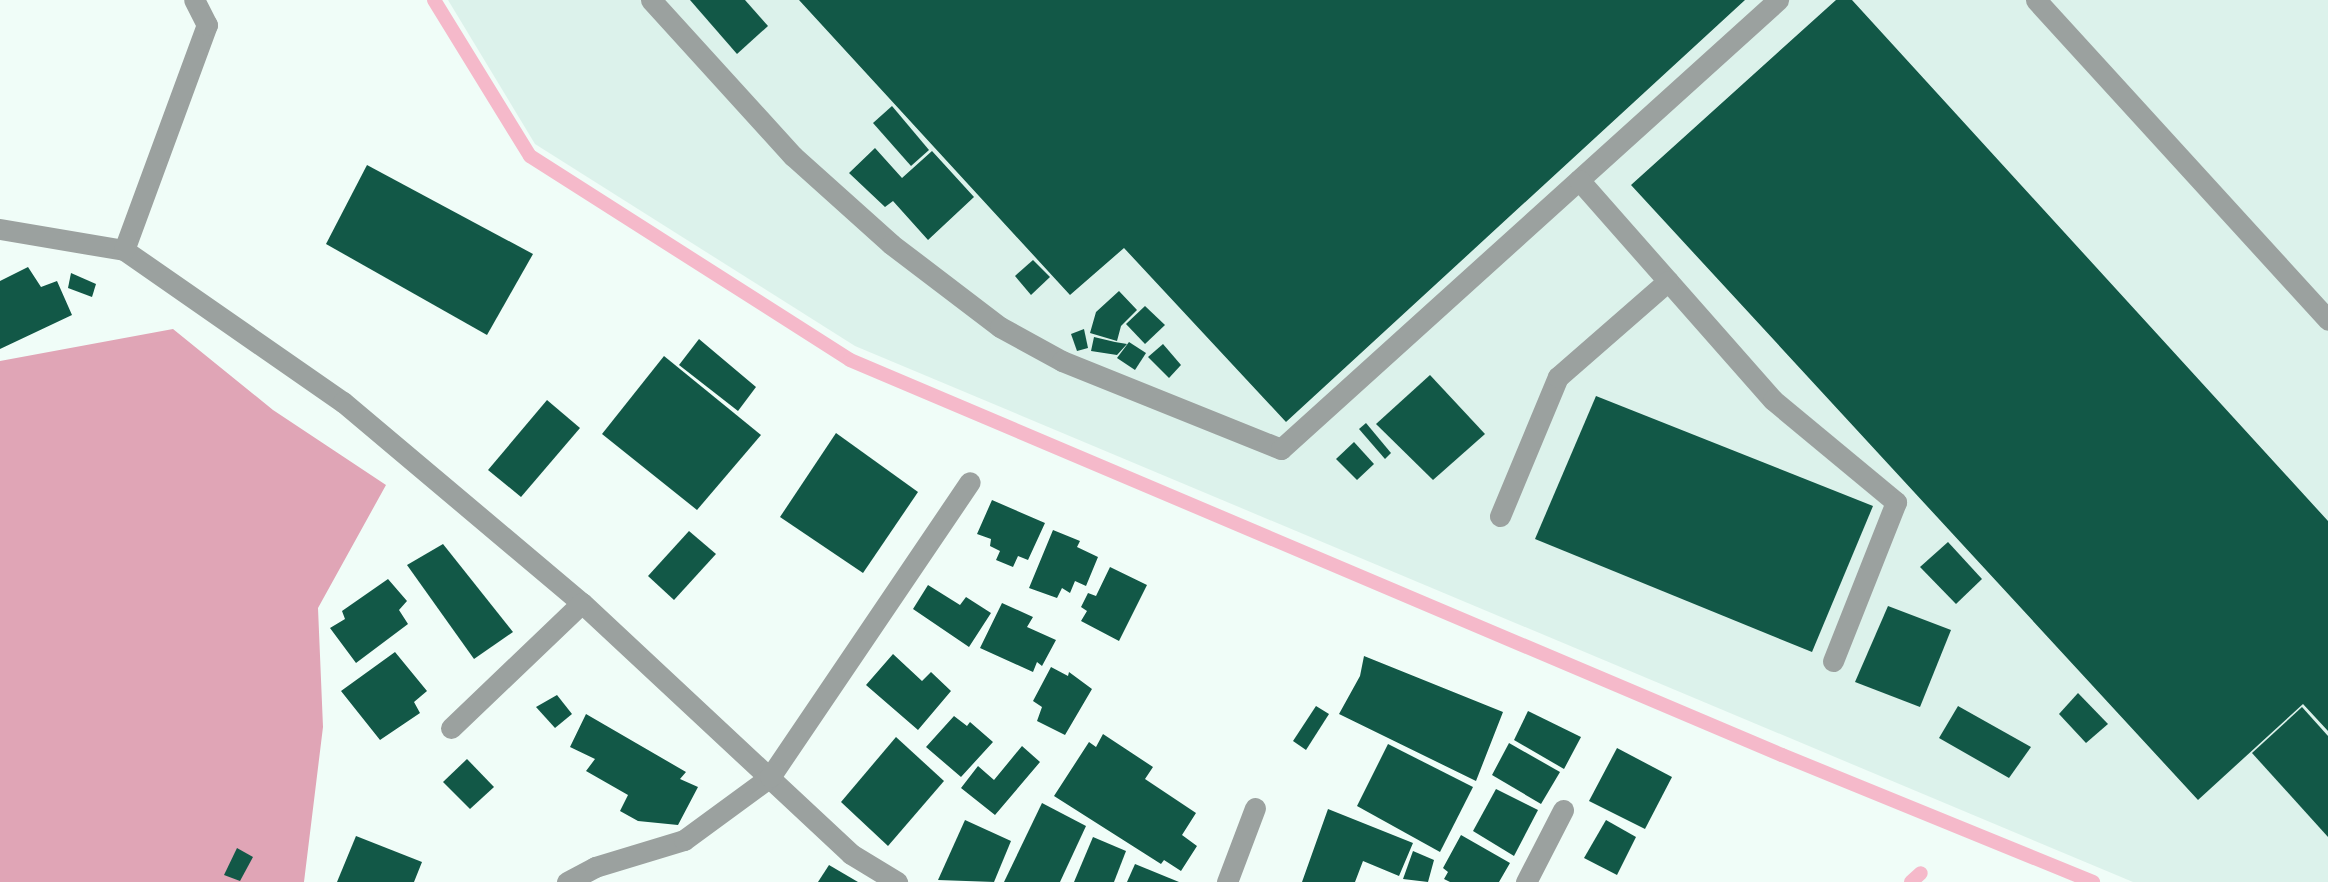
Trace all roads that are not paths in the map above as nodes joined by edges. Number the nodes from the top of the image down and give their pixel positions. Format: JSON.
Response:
{"nodes":[{"id":1,"x":194,"y":0,"type":"edge"},
{"id":2,"x":650,"y":0,"type":"edge"},
{"id":3,"x":1779,"y":0,"type":"edge"},
{"id":4,"x":2036,"y":0,"type":"edge"},
{"id":5,"x":1579,"y":180,"type":"junction"},
{"id":6,"x":0,"y":229,"type":"edge"},
{"id":7,"x":124,"y":250,"type":"junction"},
{"id":8,"x":1668,"y":281,"type":"junction"},
{"id":9,"x":2328,"y":320,"type":"edge"},
{"id":10,"x":970,"y":482,"type":"dead end"},
{"id":11,"x":1500,"y":516,"type":"dead end"},
{"id":12,"x":582,"y":603,"type":"junction"},
{"id":13,"x":1833,"y":661,"type":"dead end"},
{"id":14,"x":451,"y":728,"type":"dead end"},
{"id":15,"x":770,"y":776,"type":"junction"},
{"id":16,"x":1255,"y":808,"type":"dead end"},
{"id":17,"x":1563,"y":810,"type":"dead end"},
{"id":18,"x":567,"y":882,"type":"edge"},
{"id":19,"x":897,"y":882,"type":"edge"},
{"id":20,"x":1227,"y":882,"type":"edge"},
{"id":21,"x":1526,"y":882,"type":"edge"}],
"edges":[{"from":1,"to":7,"type":"street"},
{"from":2,"to":5,"type":"street"},
{"from":3,"to":5,"type":"street"},
{"from":4,"to":9,"type":"street"},
{"from":5,"to":8,"type":"street"},
{"from":6,"to":7,"type":"street"},
{"from":7,"to":12,"type":"street"},
{"from":8,"to":11,"type":"street"},
{"from":8,"to":13,"type":"street"},
{"from":10,"to":15,"type":"street"},
{"from":12,"to":14,"type":"street"},
{"from":12,"to":15,"type":"street"},
{"from":15,"to":18,"type":"street"},
{"from":15,"to":19,"type":"street"},
{"from":16,"to":20,"type":"street"},
{"from":17,"to":21,"type":"street"}]}
